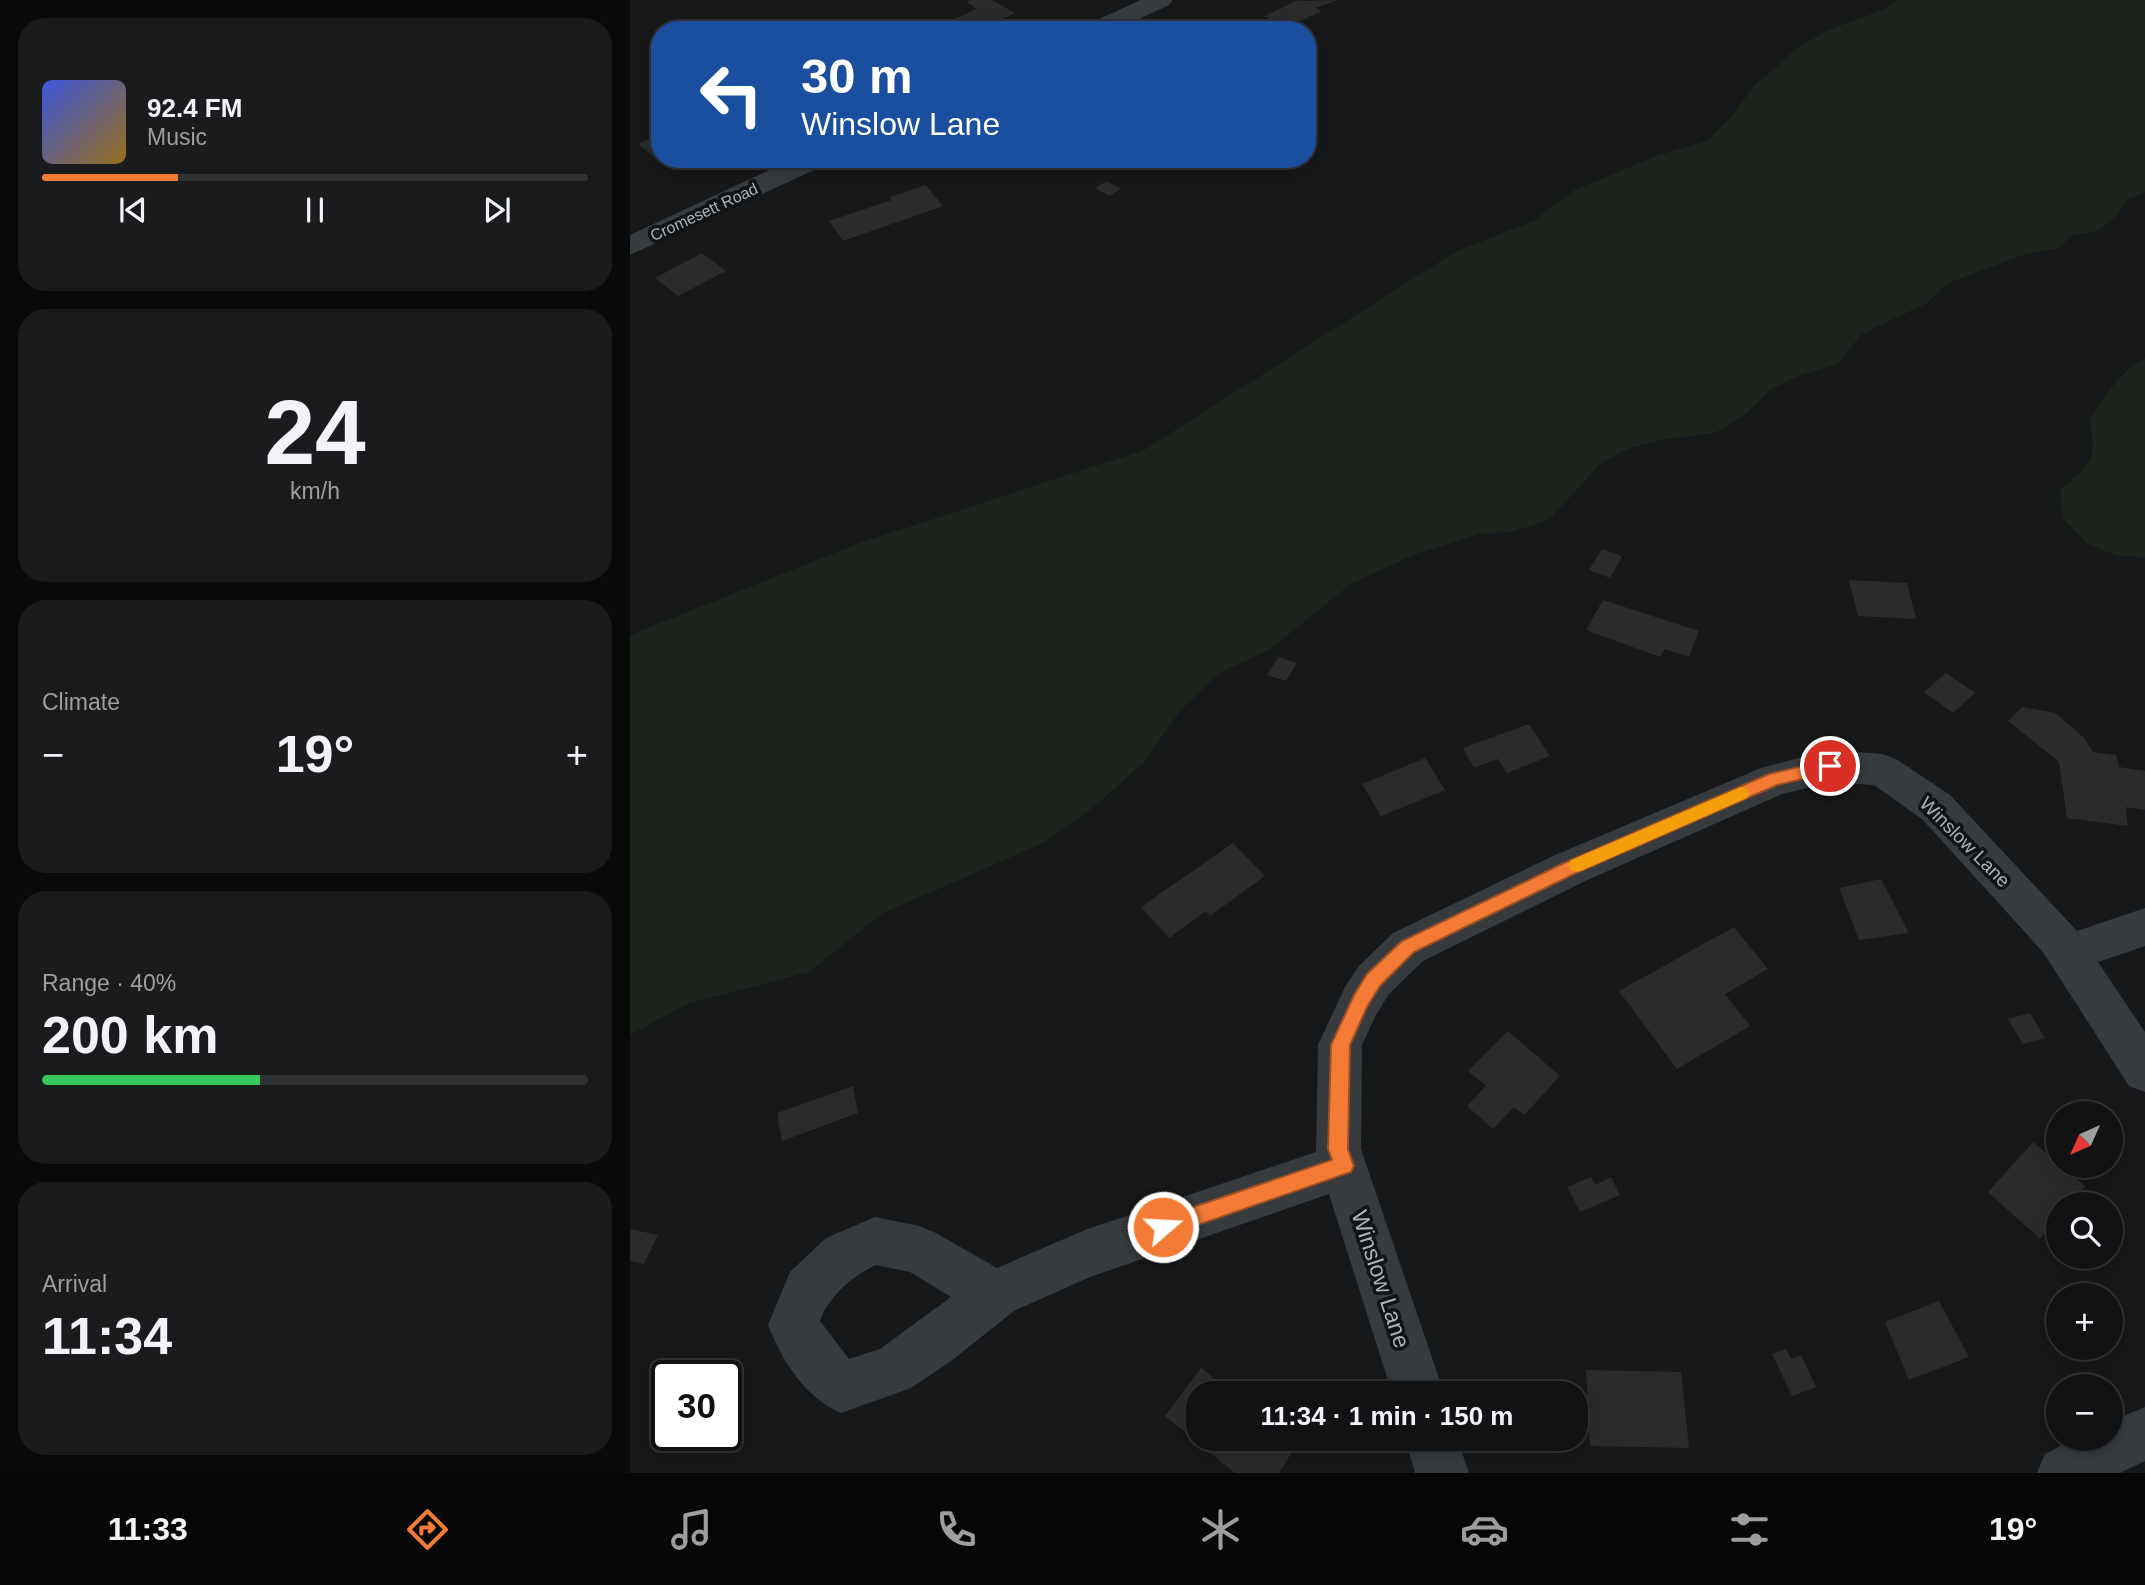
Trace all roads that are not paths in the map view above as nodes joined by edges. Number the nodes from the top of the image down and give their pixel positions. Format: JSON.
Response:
{"nodes":[{"id":1,"x":1161,"y":0,"type":"edge"},
{"id":2,"x":1115,"y":21,"type":"edge"},
{"id":3,"x":796,"y":168,"type":"edge"},
{"id":4,"x":630,"y":246,"type":"edge"},
{"id":5,"x":2145,"y":927,"type":"edge"},
{"id":6,"x":2067,"y":954,"type":"junction"},
{"id":7,"x":2145,"y":1070,"type":"edge"},
{"id":8,"x":1344,"y":1166,"type":"junction"},
{"id":9,"x":996,"y":1293,"type":"dead end"},
{"id":10,"x":1414,"y":1381,"type":"edge"},
{"id":11,"x":2145,"y":1433,"type":"edge"},
{"id":12,"x":1435,"y":1451,"type":"edge"},
{"id":13,"x":1442,"y":1473,"type":"edge"},
{"id":14,"x":2064,"y":1473,"type":"edge"}],
"edges":[{"from":1,"to":2,"type":"street"},
{"from":3,"to":4,"type":"street","name":"Cromesett Road"},
{"from":5,"to":6,"type":"street"},
{"from":6,"to":7,"type":"street","name":"Winslow Lane"},
{"from":6,"to":8,"type":"street","name":"Winslow Lane"},
{"from":8,"to":9,"type":"street"},
{"from":8,"to":10,"type":"street","name":"Winslow Lane"},
{"from":11,"to":14,"type":"street"},
{"from":12,"to":13,"type":"street"}]}
